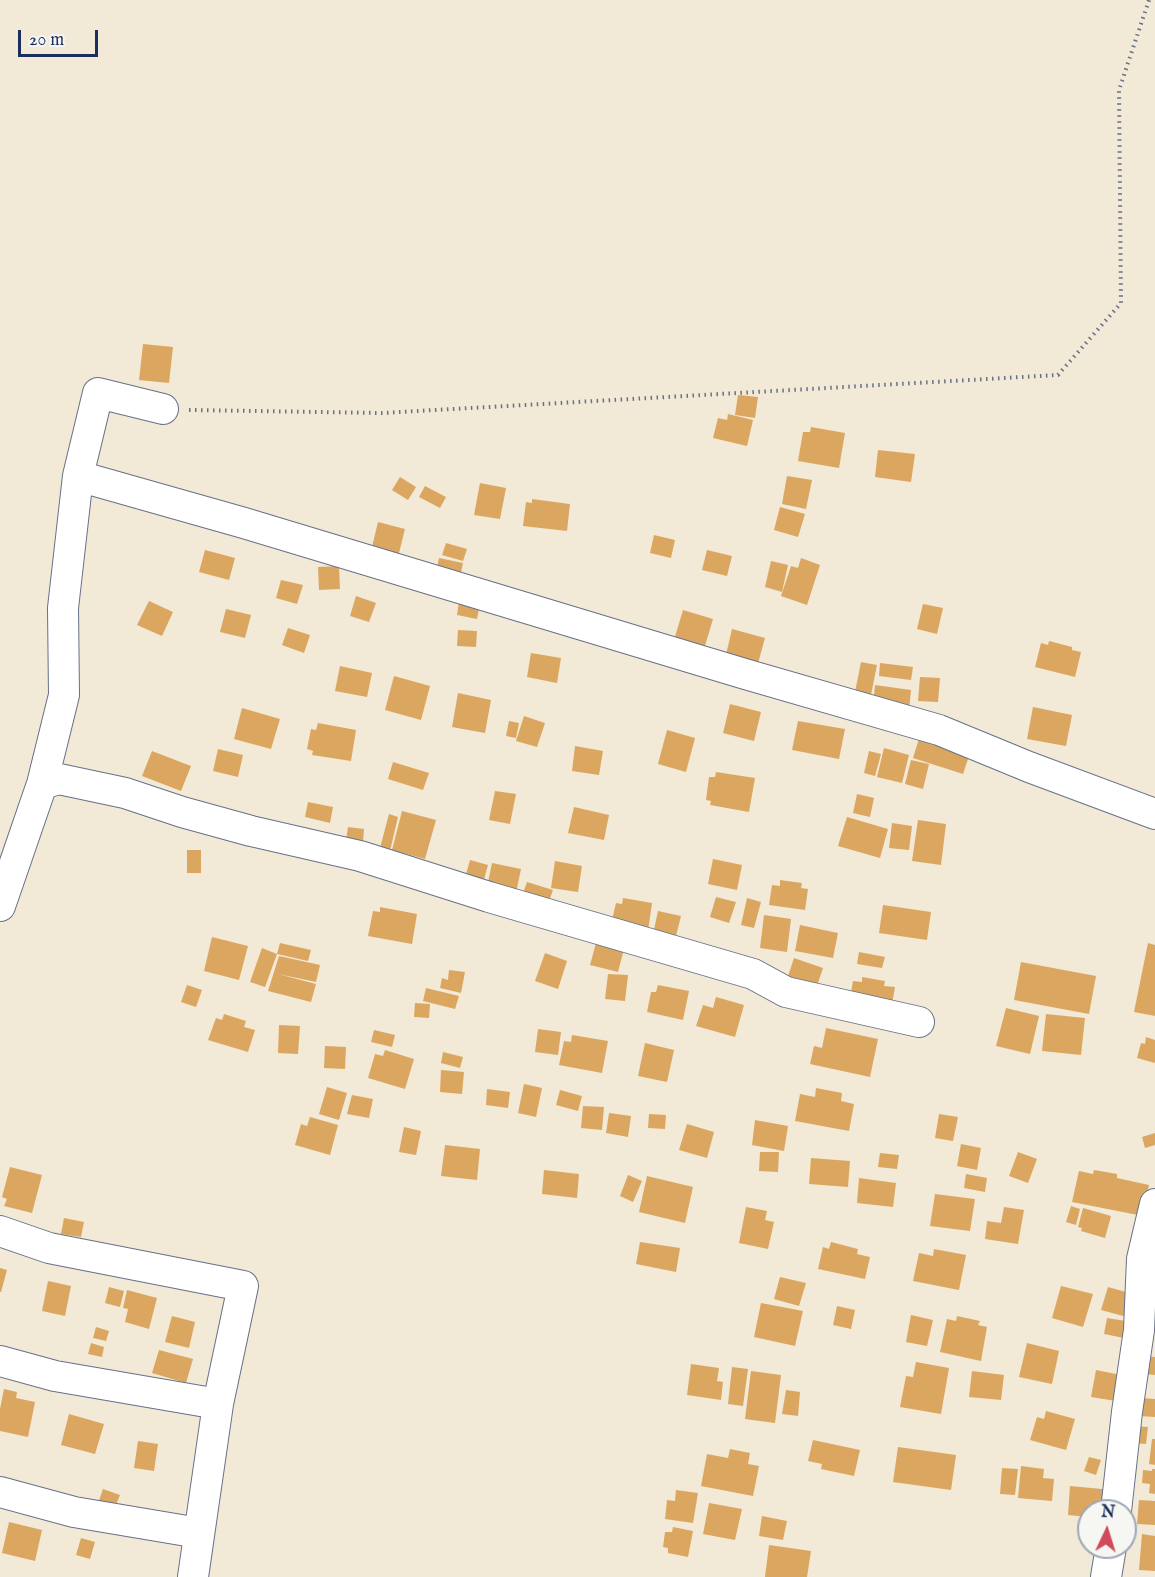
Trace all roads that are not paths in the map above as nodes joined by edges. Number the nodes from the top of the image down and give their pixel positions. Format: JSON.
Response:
{"nodes":[{"id":1,"x":163,"y":409,"type":"road end"},
{"id":2,"x":78,"y":476,"type":"junction"},
{"id":3,"x":42,"y":784,"type":"junction"},
{"id":4,"x":1155,"y":814,"type":"edge"},
{"id":5,"x":0,"y":906,"type":"edge"},
{"id":6,"x":919,"y":1022,"type":"dead end"},
{"id":7,"x":1155,"y":1204,"type":"edge"},
{"id":8,"x":0,"y":1231,"type":"edge"},
{"id":9,"x":0,"y":1361,"type":"edge"},
{"id":10,"x":218,"y":1404,"type":"junction"},
{"id":11,"x":0,"y":1492,"type":"edge"},
{"id":12,"x":1117,"y":1499,"type":"edge"},
{"id":13,"x":199,"y":1533,"type":"junction"},
{"id":14,"x":1109,"y":1559,"type":"edge"},
{"id":15,"x":193,"y":1577,"type":"edge"},
{"id":16,"x":1106,"y":1577,"type":"edge"}],
"edges":[{"from":1,"to":2,"type":"street"},
{"from":2,"to":3,"type":"street"},
{"from":2,"to":4,"type":"street"},
{"from":3,"to":5,"type":"street"},
{"from":3,"to":6,"type":"street"},
{"from":7,"to":12,"type":"street"},
{"from":8,"to":10,"type":"street"},
{"from":9,"to":10,"type":"street"},
{"from":10,"to":13,"type":"street"},
{"from":11,"to":13,"type":"street"},
{"from":13,"to":15,"type":"street"},
{"from":14,"to":16,"type":"street"}]}
